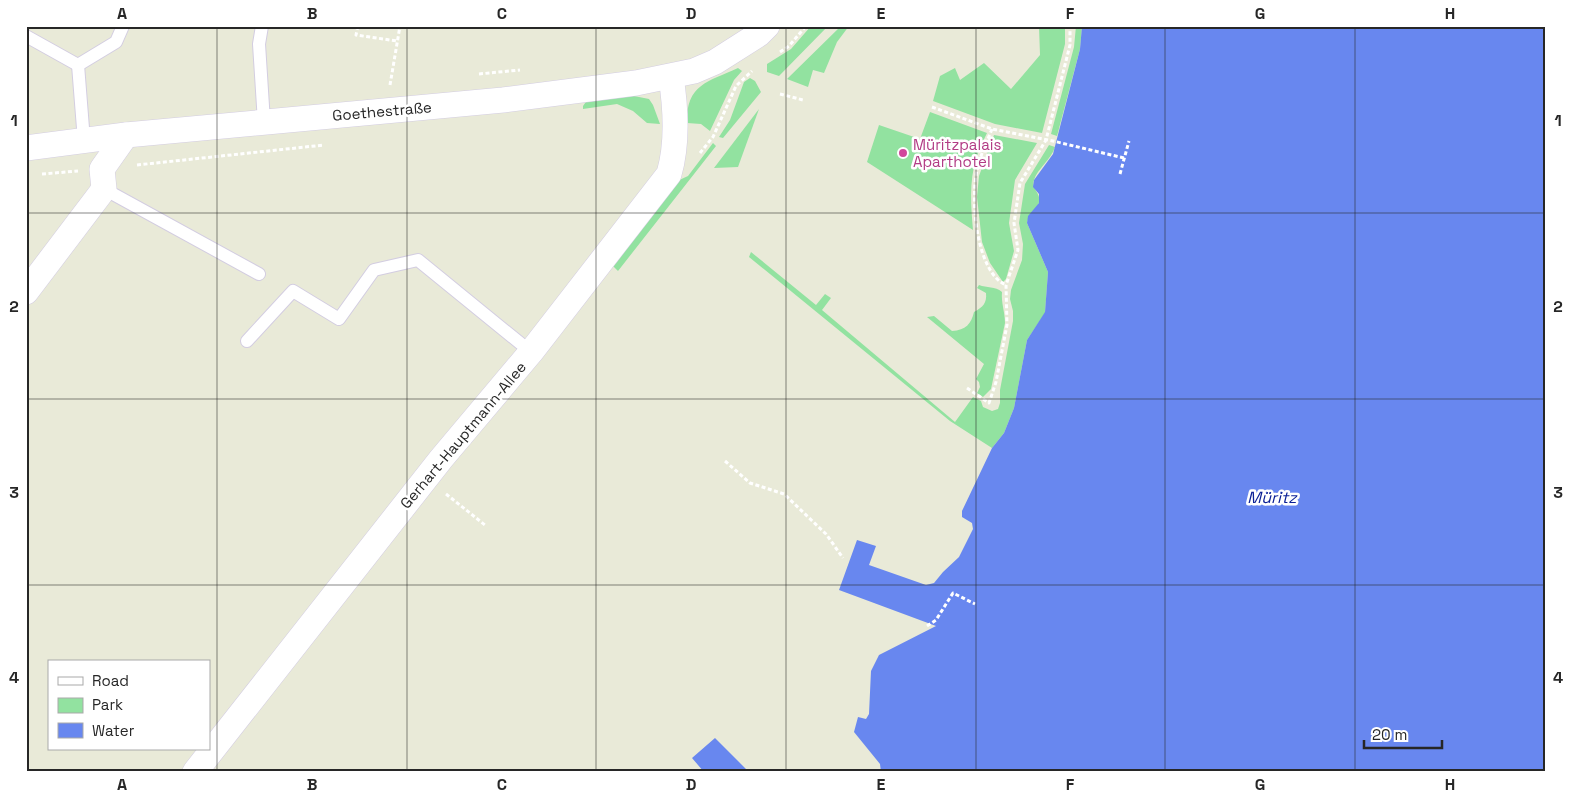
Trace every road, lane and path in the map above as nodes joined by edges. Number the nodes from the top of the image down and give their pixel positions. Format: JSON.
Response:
{"nodes":[{"id":1,"x":28,"y":26,"type":"edge"},
{"id":2,"x":123,"y":26,"type":"edge"},
{"id":3,"x":262,"y":26,"type":"edge"},
{"id":4,"x":358,"y":26,"type":"edge"},
{"id":5,"x":400,"y":26,"type":"edge"},
{"id":6,"x":767,"y":26,"type":"edge"},
{"id":7,"x":806,"y":26,"type":"edge"},
{"id":8,"x":1070,"y":26,"type":"edge"},
{"id":9,"x":26,"y":34,"type":"edge"},
{"id":10,"x":397,"y":41,"type":"junction"},
{"id":11,"x":774,"y":56,"type":"dead end"},
{"id":12,"x":78,"y":65,"type":"junction"},
{"id":13,"x":753,"y":70,"type":"dead end"},
{"id":14,"x":671,"y":77,"type":"junction"},
{"id":15,"x":780,"y":94,"type":"dead end"},
{"id":16,"x":803,"y":100,"type":"dead end"},
{"id":17,"x":932,"y":107,"type":"dead end"},
{"id":18,"x":386,"y":111,"type":"junction"},
{"id":19,"x":264,"y":122,"type":"junction"},
{"id":20,"x":992,"y":129,"type":"junction"},
{"id":21,"x":126,"y":135,"type":"junction"},
{"id":22,"x":1046,"y":140,"type":"junction"},
{"id":23,"x":84,"y":141,"type":"junction"},
{"id":24,"x":1128,"y":141,"type":"dead end"},
{"id":25,"x":26,"y":148,"type":"edge"},
{"id":26,"x":1124,"y":158,"type":"junction"},
{"id":27,"x":669,"y":174,"type":"junction"},
{"id":28,"x":1120,"y":174,"type":"dead end"},
{"id":29,"x":104,"y":189,"type":"junction"},
{"id":30,"x":259,"y":274,"type":"dead end"},
{"id":31,"x":1006,"y":286,"type":"junction"},
{"id":32,"x":26,"y":292,"type":"edge"},
{"id":33,"x":247,"y":341,"type":"dead end"},
{"id":34,"x":531,"y":352,"type":"junction"},
{"id":35,"x":966,"y":388,"type":"dead end"},
{"id":36,"x":725,"y":461,"type":"dead end"},
{"id":37,"x":446,"y":494,"type":"dead end"},
{"id":38,"x":485,"y":524,"type":"dead end"},
{"id":39,"x":843,"y":558,"type":"dead end"},
{"id":40,"x":975,"y":604,"type":"dead end"},
{"id":41,"x":927,"y":626,"type":"dead end"},
{"id":42,"x":195,"y":772,"type":"edge"}],
"edges":[{"from":1,"to":9,"type":"lane"},
{"from":2,"to":12,"type":"lane"},
{"from":3,"to":19,"type":"lane"},
{"from":4,"to":10,"type":"path"},
{"from":5,"to":10,"type":"path"},
{"from":6,"to":14,"type":"street","name":"Goethestraße"},
{"from":7,"to":11,"type":"path"},
{"from":8,"to":22,"type":"path"},
{"from":9,"to":12,"type":"lane"},
{"from":10,"to":18,"type":"path"},
{"from":12,"to":23,"type":"lane"},
{"from":13,"to":27,"type":"path"},
{"from":14,"to":18,"type":"street","name":"Goethestraße"},
{"from":14,"to":27,"type":"street","name":"Gerhart-Hauptmann-Allee"},
{"from":15,"to":16,"type":"path"},
{"from":17,"to":20,"type":"path"},
{"from":18,"to":19,"type":"street","name":"Goethestraße"},
{"from":19,"to":21,"type":"street","name":"Goethestraße"},
{"from":20,"to":22,"type":"path"},
{"from":20,"to":31,"type":"path"},
{"from":21,"to":23,"type":"street","name":"Goethestraße"},
{"from":21,"to":29,"type":"street"},
{"from":22,"to":26,"type":"path"},
{"from":22,"to":31,"type":"path"},
{"from":23,"to":25,"type":"street","name":"Goethestraße"},
{"from":24,"to":26,"type":"path"},
{"from":26,"to":28,"type":"path"},
{"from":27,"to":34,"type":"street","name":"Gerhart-Hauptmann-Allee"},
{"from":29,"to":30,"type":"lane"},
{"from":29,"to":32,"type":"street"},
{"from":31,"to":35,"type":"path"},
{"from":33,"to":34,"type":"lane"},
{"from":34,"to":42,"type":"street","name":"Gerhart-Hauptmann-Allee"},
{"from":36,"to":39,"type":"path"},
{"from":37,"to":38,"type":"path"},
{"from":40,"to":41,"type":"path"}]}
